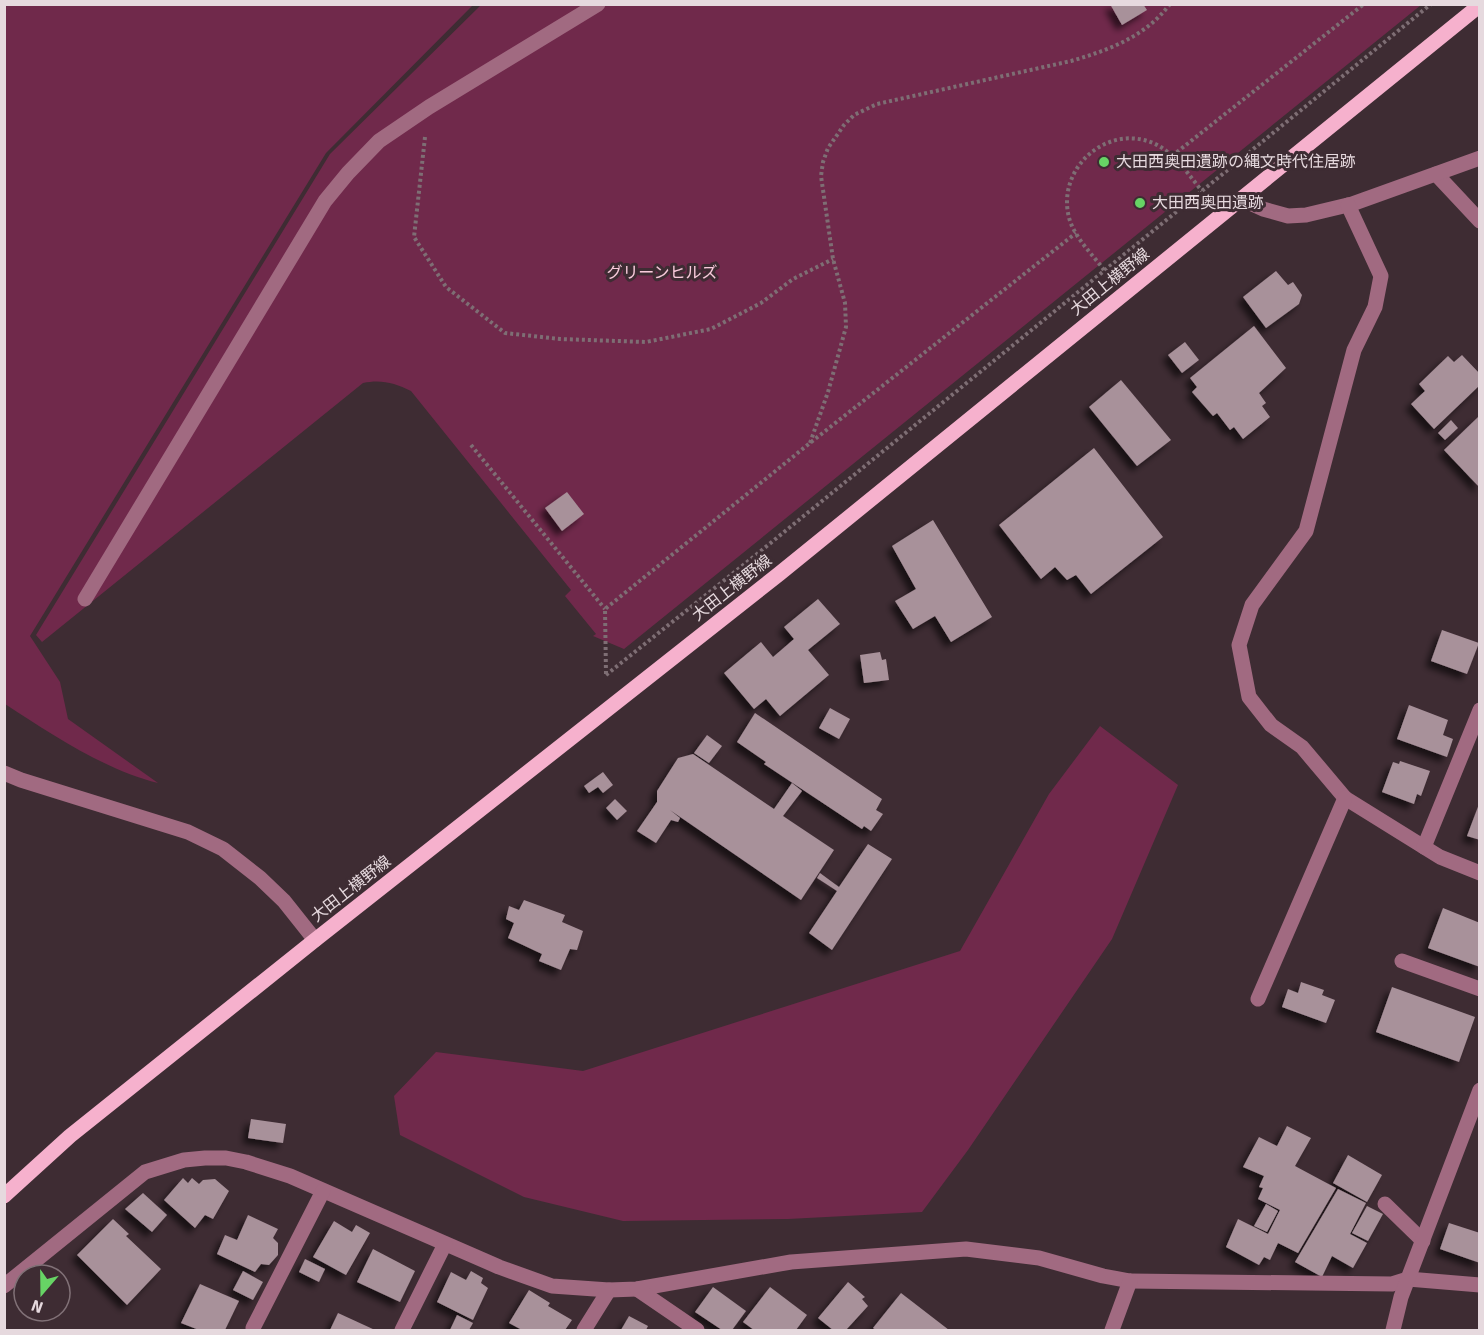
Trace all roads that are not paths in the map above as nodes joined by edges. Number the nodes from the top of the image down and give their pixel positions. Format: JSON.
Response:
{"nodes":[{"id":1,"x":598,"y":4,"type":"edge"},
{"id":2,"x":1479,"y":5,"type":"edge"},
{"id":3,"x":1479,"y":158,"type":"edge"},
{"id":4,"x":1436,"y":174,"type":"junction"},
{"id":5,"x":1241,"y":199,"type":"junction"},
{"id":6,"x":1348,"y":205,"type":"junction"},
{"id":7,"x":1479,"y":221,"type":"edge"},
{"id":8,"x":85,"y":599,"type":"dead end"},
{"id":9,"x":1479,"y":710,"type":"edge"},
{"id":10,"x":4,"y":773,"type":"edge"},
{"id":11,"x":1345,"y":798,"type":"junction"},
{"id":12,"x":1424,"y":848,"type":"junction"},
{"id":13,"x":1479,"y":873,"type":"edge"},
{"id":14,"x":315,"y":940,"type":"junction"},
{"id":15,"x":1402,"y":961,"type":"dead end"},
{"id":16,"x":1479,"y":989,"type":"edge"},
{"id":17,"x":1258,"y":999,"type":"dead end"},
{"id":18,"x":1479,"y":1090,"type":"edge"},
{"id":19,"x":323,"y":1191,"type":"junction"},
{"id":20,"x":4,"y":1196,"type":"edge"},
{"id":21,"x":1385,"y":1204,"type":"dead end"},
{"id":22,"x":1423,"y":1241,"type":"junction"},
{"id":23,"x":445,"y":1244,"type":"junction"},
{"id":24,"x":1408,"y":1279,"type":"junction"},
{"id":25,"x":1130,"y":1281,"type":"junction"},
{"id":26,"x":1479,"y":1285,"type":"edge"},
{"id":27,"x":4,"y":1286,"type":"edge"},
{"id":28,"x":637,"y":1289,"type":"junction"},
{"id":29,"x":609,"y":1290,"type":"junction"},
{"id":30,"x":253,"y":1328,"type":"dead end"},
{"id":31,"x":402,"y":1330,"type":"edge"},
{"id":32,"x":584,"y":1330,"type":"edge"},
{"id":33,"x":697,"y":1330,"type":"edge"},
{"id":34,"x":1112,"y":1330,"type":"edge"},
{"id":35,"x":1393,"y":1330,"type":"edge"}],
"edges":[{"from":1,"to":8,"type":"street"},
{"from":2,"to":5,"type":"main road","name":"大田上横野線"},
{"from":3,"to":4,"type":"street"},
{"from":4,"to":6,"type":"street"},
{"from":4,"to":7,"type":"street"},
{"from":5,"to":6,"type":"street"},
{"from":5,"to":14,"type":"main road","name":"大田上横野線"},
{"from":6,"to":11,"type":"street"},
{"from":9,"to":12,"type":"street"},
{"from":10,"to":14,"type":"street"},
{"from":11,"to":12,"type":"street"},
{"from":11,"to":17,"type":"street"},
{"from":12,"to":13,"type":"street"},
{"from":14,"to":20,"type":"main road","name":"大田上横野線"},
{"from":15,"to":16,"type":"street"},
{"from":18,"to":22,"type":"street"},
{"from":19,"to":23,"type":"street"},
{"from":19,"to":27,"type":"street"},
{"from":19,"to":30,"type":"street"},
{"from":21,"to":22,"type":"street"},
{"from":22,"to":24,"type":"street"},
{"from":23,"to":29,"type":"street"},
{"from":23,"to":31,"type":"street"},
{"from":24,"to":25,"type":"street"},
{"from":24,"to":26,"type":"street"},
{"from":24,"to":35,"type":"street"},
{"from":25,"to":28,"type":"street"},
{"from":25,"to":34,"type":"street"},
{"from":28,"to":29,"type":"street"},
{"from":28,"to":33,"type":"street"},
{"from":29,"to":32,"type":"street"}]}
